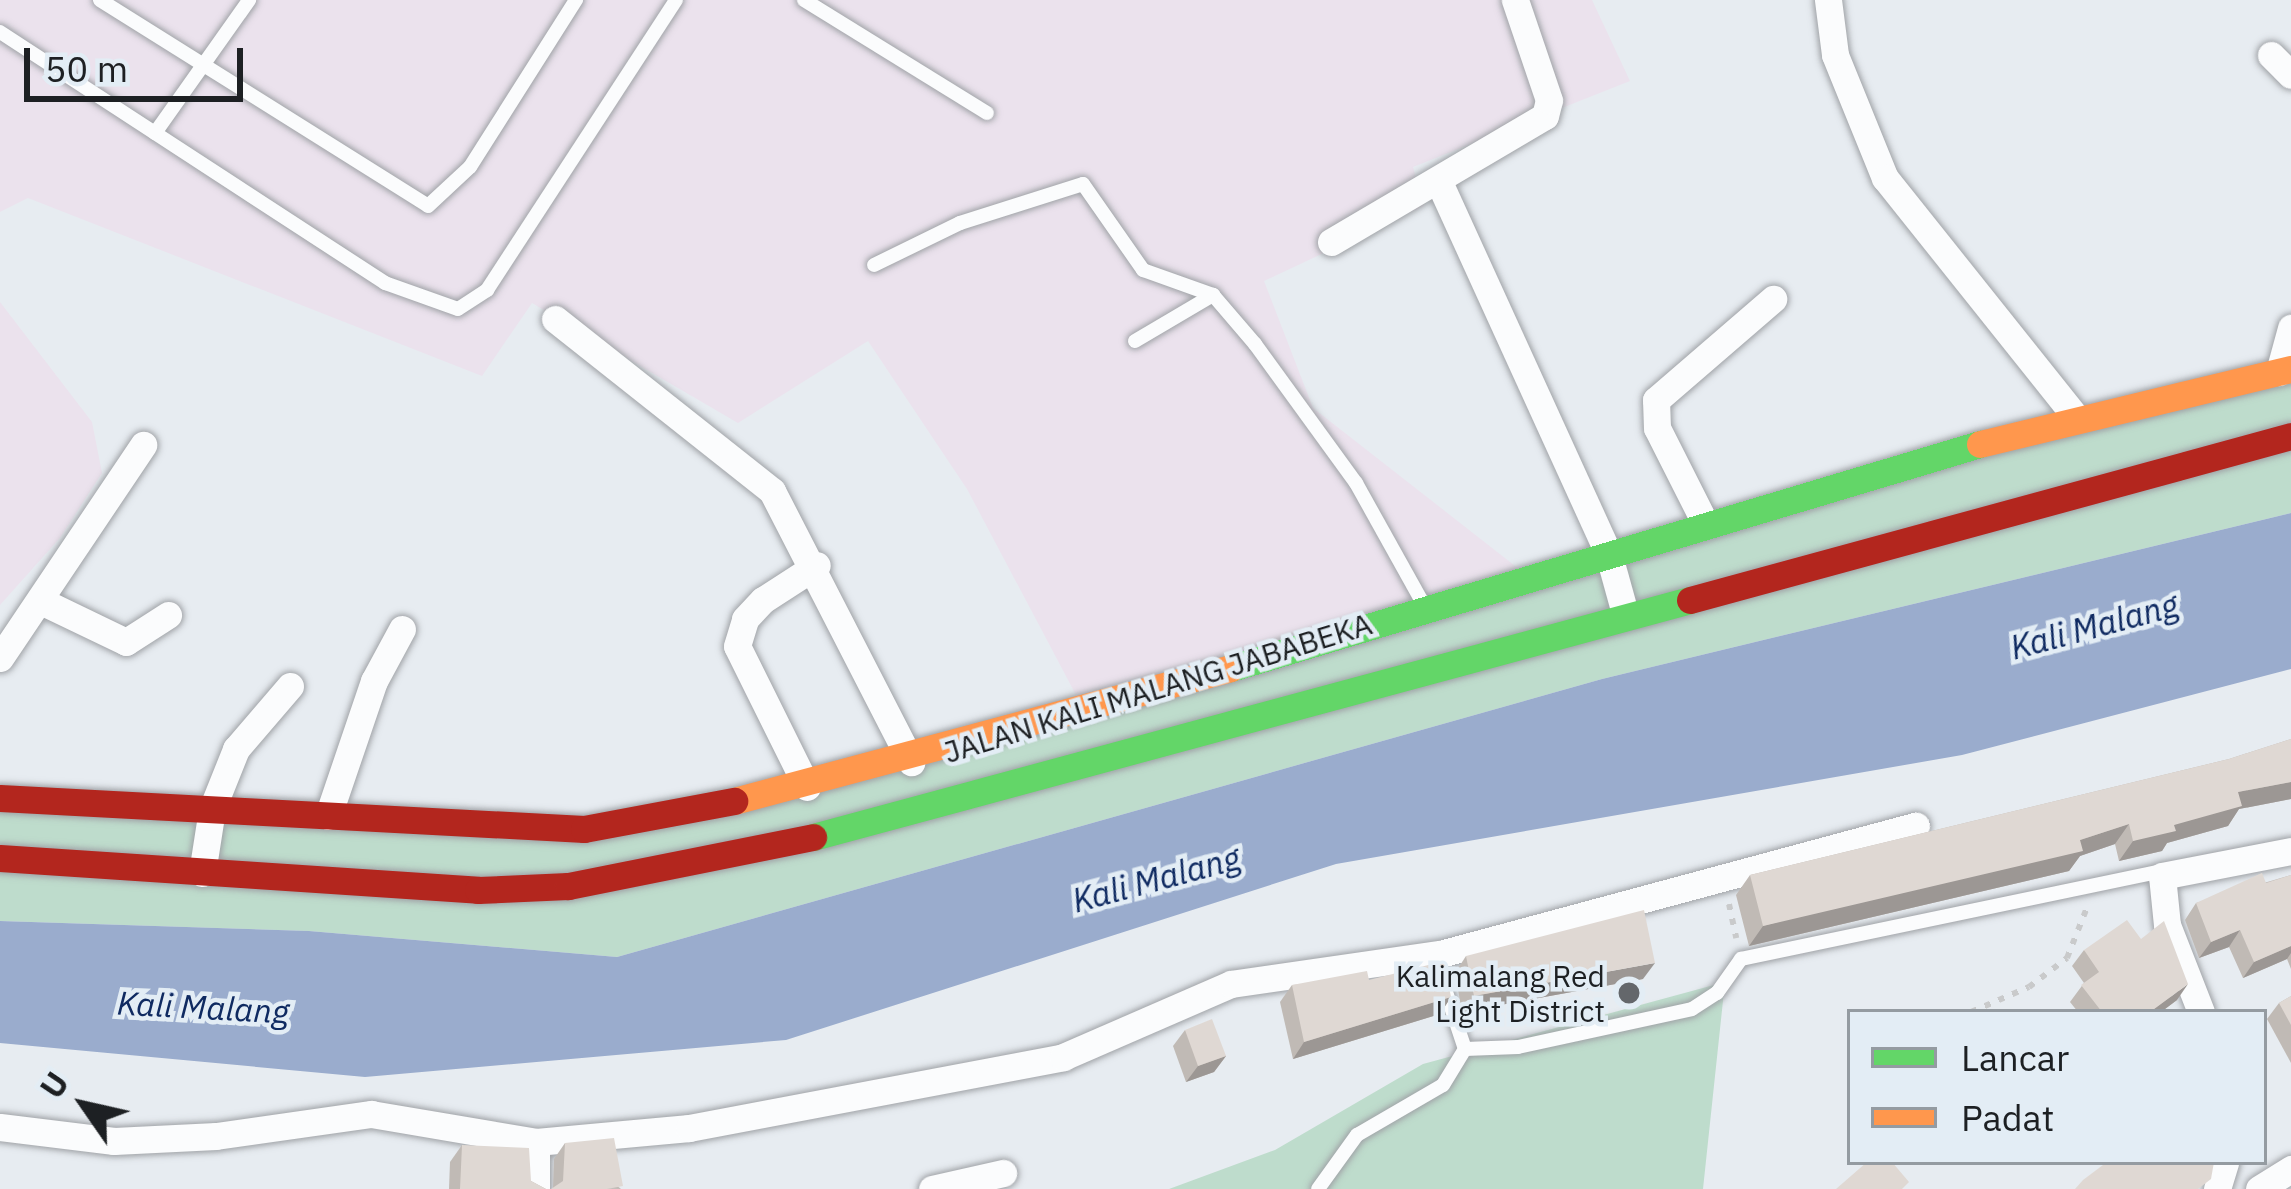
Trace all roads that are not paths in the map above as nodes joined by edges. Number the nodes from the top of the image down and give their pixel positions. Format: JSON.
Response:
{"nodes":[{"id":1,"x":100,"y":0,"type":"edge"},
{"id":2,"x":249,"y":0,"type":"edge"},
{"id":3,"x":576,"y":0,"type":"edge"},
{"id":4,"x":676,"y":0,"type":"edge"},
{"id":5,"x":804,"y":0,"type":"edge"},
{"id":6,"x":1515,"y":0,"type":"edge"},
{"id":7,"x":1828,"y":0,"type":"edge"},
{"id":8,"x":0,"y":32,"type":"edge"},
{"id":9,"x":205,"y":67,"type":"junction"},
{"id":10,"x":987,"y":113,"type":"dead end"},
{"id":11,"x":154,"y":133,"type":"junction"},
{"id":12,"x":1438,"y":182,"type":"junction"},
{"id":13,"x":1331,"y":242,"type":"dead end"},
{"id":14,"x":874,"y":265,"type":"dead end"},
{"id":15,"x":1213,"y":296,"type":"junction"},
{"id":16,"x":1773,"y":299,"type":"dead end"},
{"id":17,"x":555,"y":319,"type":"dead end"},
{"id":18,"x":2291,"y":328,"type":"edge"},
{"id":19,"x":1135,"y":340,"type":"dead end"},
{"id":20,"x":2285,"y":370,"type":"edge"},
{"id":21,"x":2075,"y":416,"type":"junction"},
{"id":22,"x":2291,"y":436,"type":"edge"},
{"id":23,"x":143,"y":445,"type":"dead end"},
{"id":24,"x":1705,"y":523,"type":"junction"},
{"id":25,"x":1608,"y":552,"type":"junction"},
{"id":26,"x":817,"y":565,"type":"junction"},
{"id":27,"x":43,"y":602,"type":"junction"},
{"id":28,"x":1425,"y":607,"type":"junction"},
{"id":29,"x":168,"y":615,"type":"dead end"},
{"id":30,"x":1626,"y":617,"type":"junction"},
{"id":31,"x":402,"y":629,"type":"dead end"},
{"id":32,"x":0,"y":658,"type":"edge"},
{"id":33,"x":290,"y":686,"type":"dead end"},
{"id":34,"x":910,"y":762,"type":"junction"},
{"id":35,"x":807,"y":787,"type":"junction"},
{"id":36,"x":0,"y":798,"type":"edge"},
{"id":37,"x":212,"y":809,"type":"junction"},
{"id":38,"x":328,"y":816,"type":"junction"},
{"id":39,"x":1916,"y":826,"type":"dead end"},
{"id":40,"x":2291,"y":850,"type":"edge"},
{"id":41,"x":0,"y":859,"type":"edge"},
{"id":42,"x":2167,"y":870,"type":"junction"},
{"id":43,"x":202,"y":873,"type":"junction"},
{"id":44,"x":1440,"y":954,"type":"junction"},
{"id":45,"x":2200,"y":1009,"type":"edge"},
{"id":46,"x":1465,"y":1049,"type":"junction"},
{"id":47,"x":0,"y":1127,"type":"edge"},
{"id":48,"x":536,"y":1142,"type":"junction"},
{"id":49,"x":2291,"y":1169,"type":"edge"},
{"id":50,"x":1003,"y":1173,"type":"dead end"},
{"id":51,"x":536,"y":1189,"type":"edge"},
{"id":52,"x":932,"y":1189,"type":"edge"},
{"id":53,"x":1318,"y":1189,"type":"edge"},
{"id":54,"x":2260,"y":1189,"type":"edge"}],
"edges":[{"from":1,"to":9,"type":"lane"},
{"from":2,"to":9,"type":"lane"},
{"from":3,"to":9,"type":"lane"},
{"from":4,"to":11,"type":"lane"},
{"from":5,"to":10,"type":"lane"},
{"from":6,"to":12,"type":"street"},
{"from":7,"to":21,"type":"street"},
{"from":8,"to":11,"type":"lane"},
{"from":9,"to":11,"type":"lane"},
{"from":12,"to":13,"type":"street"},
{"from":12,"to":25,"type":"street"},
{"from":14,"to":15,"type":"lane"},
{"from":15,"to":19,"type":"lane"},
{"from":15,"to":28,"type":"lane"},
{"from":16,"to":24,"type":"street"},
{"from":17,"to":26,"type":"street"},
{"from":18,"to":20,"type":"street"},
{"from":20,"to":21,"type":"main road","name":"JALAN KALI MALANG JABABEKA"},
{"from":21,"to":24,"type":"main road","name":"JALAN KALI MALANG JABABEKA"},
{"from":22,"to":30,"type":"main road","name":"JALAN KALI MALANG JABABEKA"},
{"from":23,"to":27,"type":"street"},
{"from":24,"to":25,"type":"main road","name":"JALAN KALI MALANG JABABEKA"},
{"from":25,"to":28,"type":"main road","name":"JALAN KALI MALANG JABABEKA"},
{"from":25,"to":30,"type":"street"},
{"from":26,"to":34,"type":"street"},
{"from":26,"to":35,"type":"street"},
{"from":27,"to":29,"type":"street"},
{"from":27,"to":32,"type":"street"},
{"from":28,"to":34,"type":"main road","name":"JALAN KALI MALANG JABABEKA"},
{"from":30,"to":43,"type":"main road","name":"JALAN KALI MALANG JABABEKA"},
{"from":31,"to":38,"type":"street"},
{"from":33,"to":37,"type":"street"},
{"from":34,"to":35,"type":"main road","name":"JALAN KALI MALANG JABABEKA"},
{"from":35,"to":38,"type":"main road","name":"JALAN KALI MALANG JABABEKA"},
{"from":36,"to":37,"type":"main road","name":"JALAN KALI MALANG JABABEKA"},
{"from":37,"to":38,"type":"main road","name":"JALAN KALI MALANG JABABEKA"},
{"from":37,"to":43,"type":"street"},
{"from":39,"to":44,"type":"street"},
{"from":40,"to":42,"type":"street"},
{"from":41,"to":43,"type":"main road","name":"JALAN KALI MALANG JABABEKA"},
{"from":42,"to":45,"type":"street"},
{"from":42,"to":46,"type":"lane"},
{"from":44,"to":46,"type":"lane"},
{"from":44,"to":48,"type":"street"},
{"from":46,"to":53,"type":"lane"},
{"from":47,"to":48,"type":"street"},
{"from":48,"to":51,"type":"street"},
{"from":49,"to":54,"type":"street"},
{"from":50,"to":52,"type":"street"}]}
